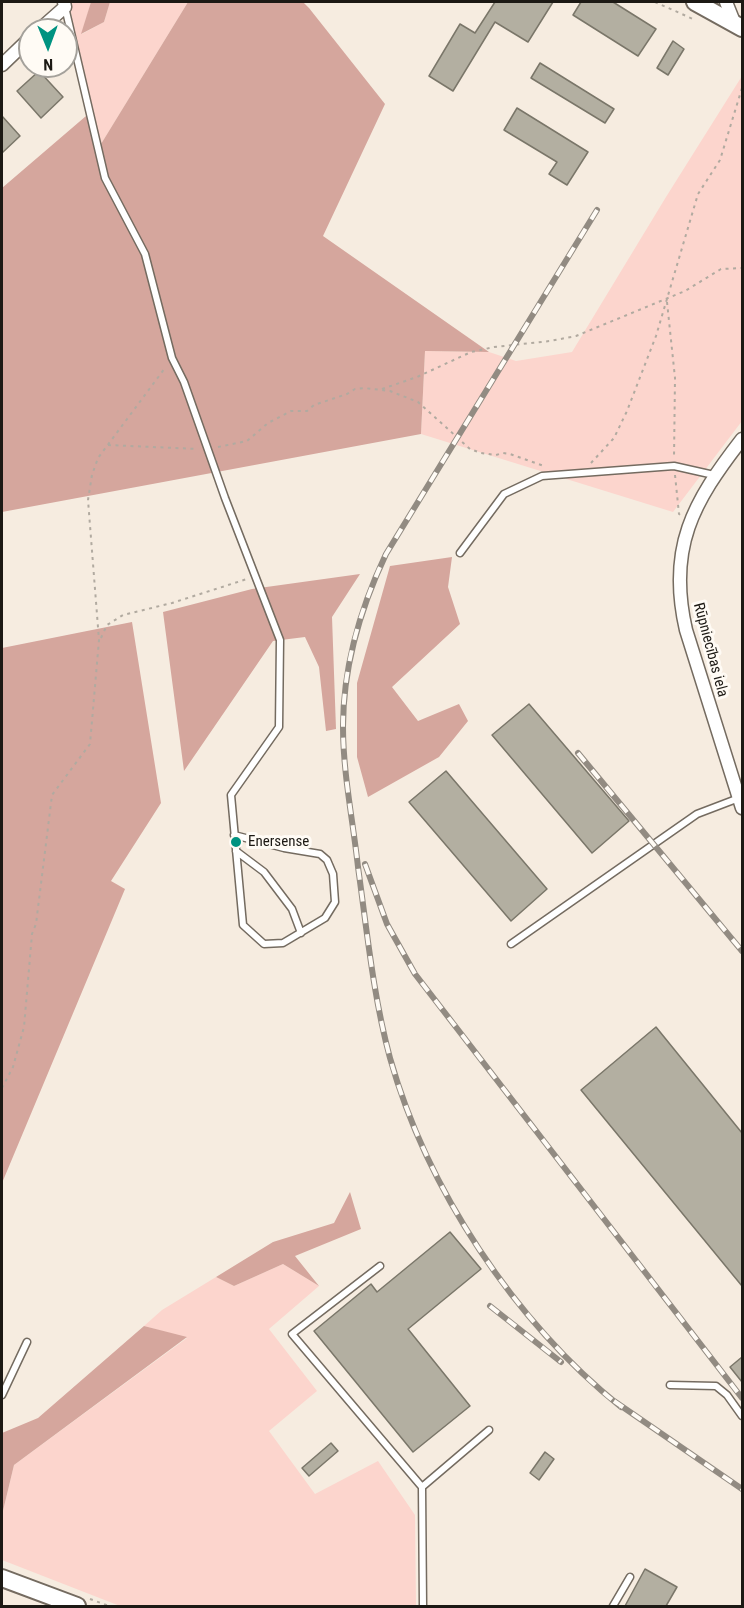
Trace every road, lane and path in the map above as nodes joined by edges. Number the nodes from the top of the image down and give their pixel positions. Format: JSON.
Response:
{"nodes":[{"id":1,"x":655,"y":2,"type":"edge"},
{"id":2,"x":695,"y":2,"type":"edge"},
{"id":3,"x":726,"y":2,"type":"edge"},
{"id":4,"x":64,"y":4,"type":"edge"},
{"id":5,"x":51,"y":18,"type":"edge"},
{"id":6,"x":700,"y":23,"type":"dead end"},
{"id":7,"x":738,"y":25,"type":"edge"},
{"id":8,"x":18,"y":50,"type":"edge"},
{"id":9,"x":2,"y":65,"type":"edge"},
{"id":10,"x":742,"y":88,"type":"edge"},
{"id":11,"x":742,"y":268,"type":"edge"},
{"id":12,"x":667,"y":299,"type":"junction"},
{"id":13,"x":172,"y":358,"type":"junction"},
{"id":14,"x":379,"y":390,"type":"junction"},
{"id":15,"x":742,"y":439,"type":"edge"},
{"id":16,"x":108,"y":445,"type":"junction"},
{"id":17,"x":208,"y":450,"type":"junction"},
{"id":18,"x":674,"y":466,"type":"junction"},
{"id":19,"x":582,"y":472,"type":"junction"},
{"id":20,"x":552,"y":475,"type":"junction"},
{"id":21,"x":714,"y":475,"type":"junction"},
{"id":22,"x":690,"y":520,"type":"junction"},
{"id":23,"x":460,"y":553,"type":"dead end"},
{"id":24,"x":256,"y":577,"type":"junction"},
{"id":25,"x":99,"y":640,"type":"junction"},
{"id":26,"x":741,"y":803,"type":"edge"},
{"id":27,"x":234,"y":835,"type":"junction"},
{"id":28,"x":236,"y":851,"type":"junction"},
{"id":29,"x":301,"y":933,"type":"junction"},
{"id":30,"x":511,"y":944,"type":"dead end"},
{"id":31,"x":2,"y":1088,"type":"edge"},
{"id":32,"x":380,"y":1266,"type":"dead end"},
{"id":33,"x":27,"y":1342,"type":"dead end"},
{"id":34,"x":670,"y":1385,"type":"dead end"},
{"id":35,"x":2,"y":1395,"type":"edge"},
{"id":36,"x":742,"y":1416,"type":"edge"},
{"id":37,"x":489,"y":1430,"type":"dead end"},
{"id":38,"x":423,"y":1487,"type":"junction"},
{"id":39,"x":2,"y":1578,"type":"edge"},
{"id":40,"x":630,"y":1578,"type":"dead end"},
{"id":41,"x":77,"y":1606,"type":"edge"},
{"id":42,"x":423,"y":1606,"type":"edge"},
{"id":43,"x":613,"y":1606,"type":"edge"}],
"edges":[{"from":1,"to":6,"type":"path"},
{"from":2,"to":7,"type":"street"},
{"from":3,"to":7,"type":"street"},
{"from":4,"to":5,"type":"street"},
{"from":4,"to":13,"type":"lane"},
{"from":8,"to":9,"type":"street"},
{"from":10,"to":12,"type":"path"},
{"from":11,"to":12,"type":"path"},
{"from":12,"to":14,"type":"path"},
{"from":12,"to":18,"type":"path"},
{"from":12,"to":19,"type":"path"},
{"from":13,"to":16,"type":"path"},
{"from":13,"to":17,"type":"lane"},
{"from":14,"to":17,"type":"path"},
{"from":14,"to":20,"type":"path"},
{"from":15,"to":21,"type":"street","name":"Rūpniecības iela"},
{"from":16,"to":17,"type":"path"},
{"from":16,"to":25,"type":"path"},
{"from":17,"to":24,"type":"lane"},
{"from":18,"to":19,"type":"lane"},
{"from":18,"to":21,"type":"lane"},
{"from":18,"to":22,"type":"path"},
{"from":19,"to":20,"type":"lane"},
{"from":20,"to":23,"type":"lane"},
{"from":21,"to":22,"type":"street","name":"Rūpniecības iela"},
{"from":22,"to":26,"type":"street","name":"Rūpniecības iela"},
{"from":24,"to":25,"type":"path"},
{"from":24,"to":27,"type":"lane"},
{"from":25,"to":31,"type":"path"},
{"from":26,"to":30,"type":"lane"},
{"from":27,"to":28,"type":"lane"},
{"from":27,"to":29,"type":"lane"},
{"from":28,"to":29,"type":"lane"},
{"from":28,"to":29,"type":"lane"},
{"from":32,"to":38,"type":"lane"},
{"from":33,"to":35,"type":"lane"},
{"from":34,"to":36,"type":"lane"},
{"from":37,"to":38,"type":"lane"},
{"from":38,"to":42,"type":"lane"},
{"from":39,"to":41,"type":"street"},
{"from":40,"to":43,"type":"lane"}]}
